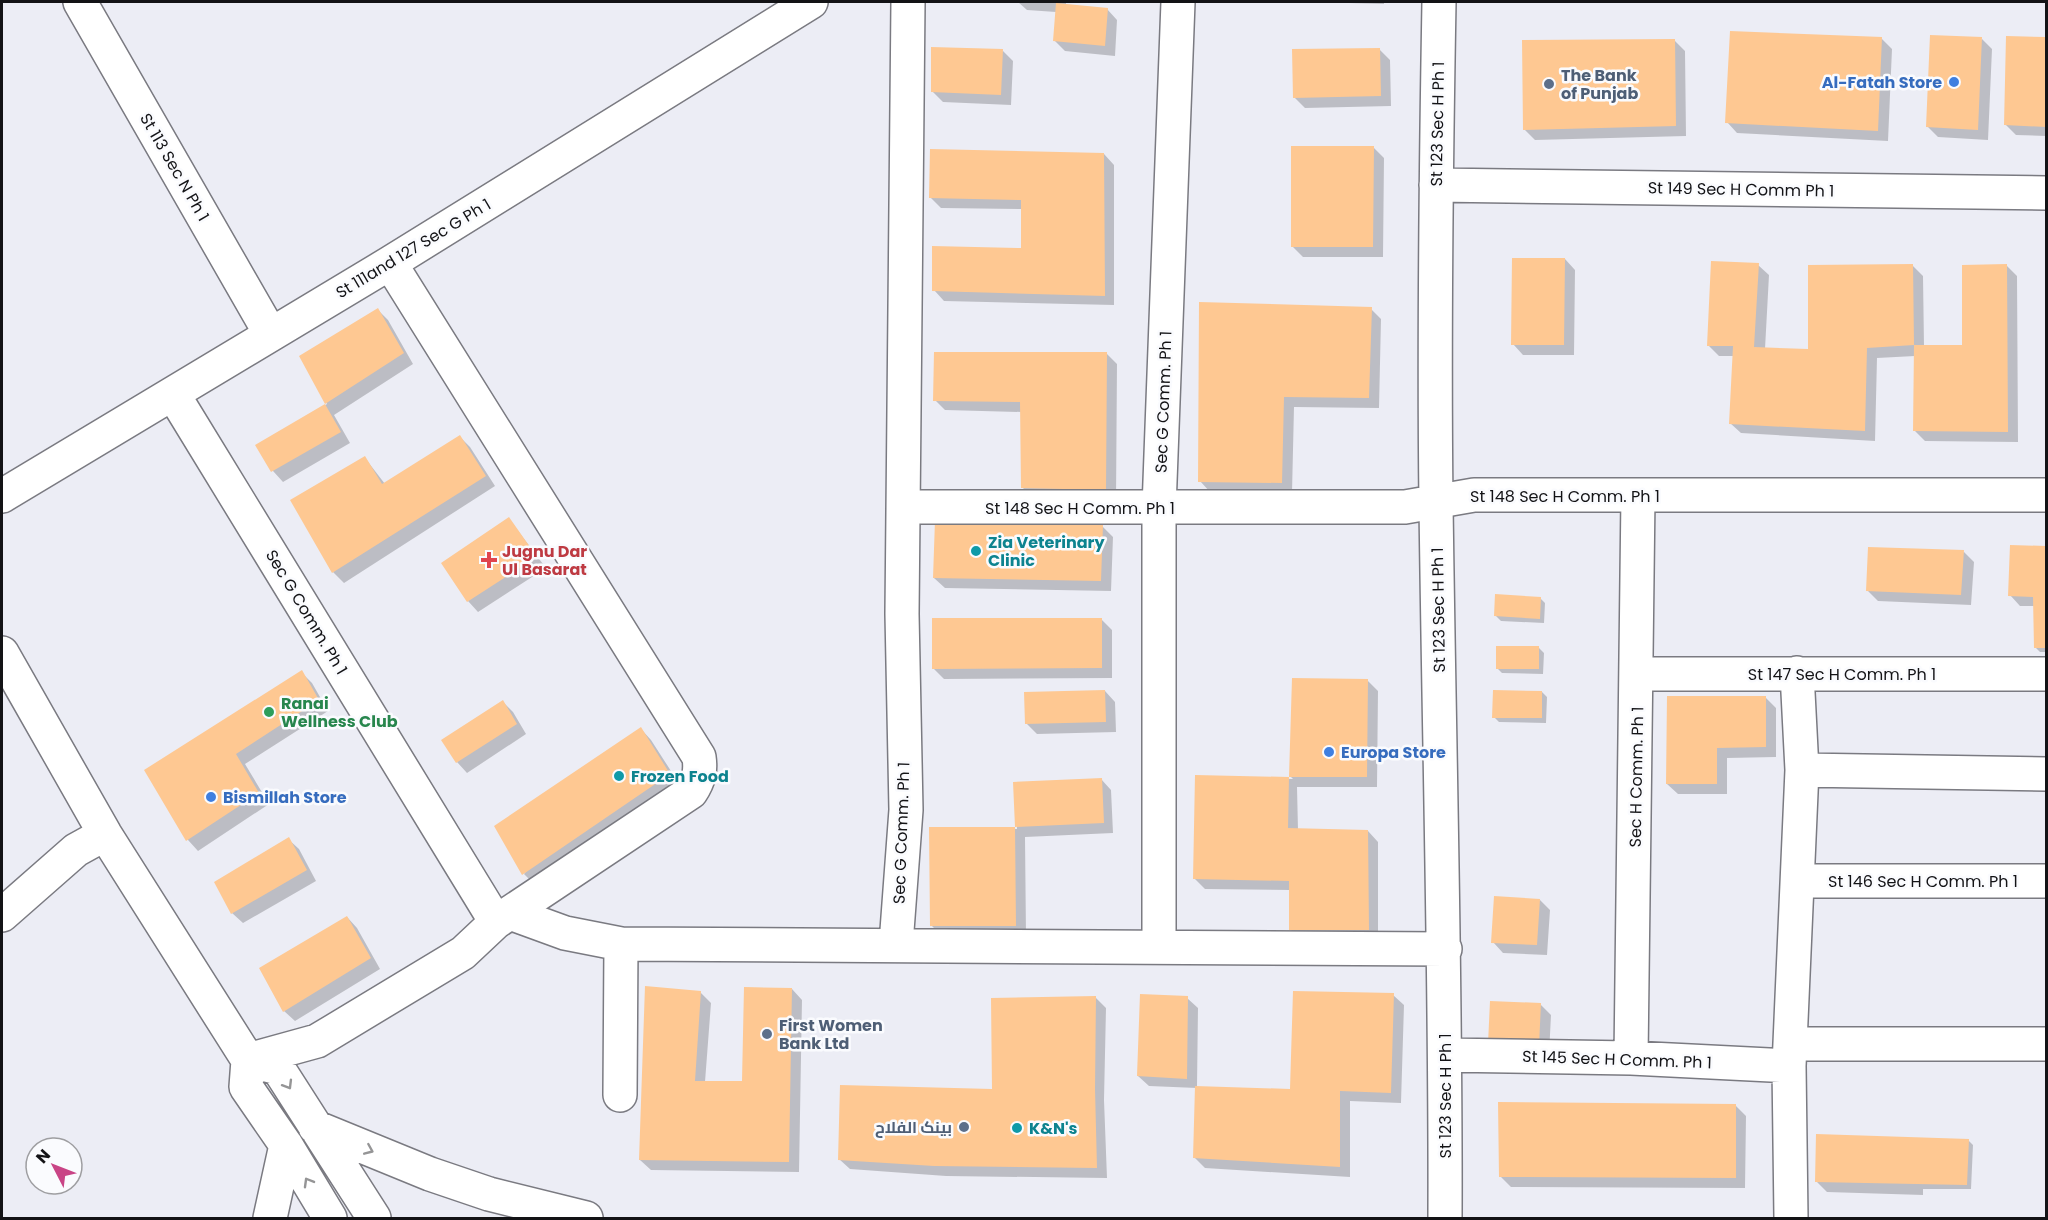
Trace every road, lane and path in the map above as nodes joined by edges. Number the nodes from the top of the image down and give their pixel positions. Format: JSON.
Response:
{"nodes":[{"id":1,"x":80,"y":2,"type":"edge"},
{"id":2,"x":811,"y":2,"type":"edge"},
{"id":3,"x":908,"y":2,"type":"edge"},
{"id":4,"x":1178,"y":2,"type":"edge"},
{"id":5,"x":1440,"y":2,"type":"edge"},
{"id":6,"x":1436,"y":185,"type":"junction"},
{"id":7,"x":2046,"y":193,"type":"edge"},
{"id":8,"x":390,"y":263,"type":"junction"},
{"id":9,"x":270,"y":333,"type":"junction"},
{"id":10,"x":173,"y":394,"type":"junction"},
{"id":11,"x":5,"y":487,"type":"edge"},
{"id":12,"x":2046,"y":495,"type":"edge"},
{"id":13,"x":1638,"y":496,"type":"junction"},
{"id":14,"x":1436,"y":501,"type":"junction"},
{"id":15,"x":905,"y":507,"type":"junction"},
{"id":16,"x":1159,"y":508,"type":"junction"},
{"id":17,"x":2,"y":652,"type":"edge"},
{"id":18,"x":1797,"y":673,"type":"junction"},
{"id":19,"x":1638,"y":674,"type":"junction"},
{"id":20,"x":2046,"y":674,"type":"edge"},
{"id":21,"x":1802,"y":770,"type":"junction"},
{"id":22,"x":2046,"y":774,"type":"edge"},
{"id":23,"x":105,"y":834,"type":"junction"},
{"id":24,"x":1799,"y":881,"type":"junction"},
{"id":25,"x":2046,"y":881,"type":"edge"},
{"id":26,"x":2,"y":915,"type":"edge"},
{"id":27,"x":503,"y":917,"type":"junction"},
{"id":28,"x":621,"y":944,"type":"junction"},
{"id":29,"x":896,"y":944,"type":"junction"},
{"id":30,"x":1159,"y":947,"type":"junction"},
{"id":31,"x":1445,"y":949,"type":"junction"},
{"id":32,"x":2046,"y":1044,"type":"edge"},
{"id":33,"x":1445,"y":1055,"type":"junction"},
{"id":34,"x":1790,"y":1055,"type":"junction"},
{"id":35,"x":1631,"y":1058,"type":"junction"},
{"id":36,"x":248,"y":1060,"type":"junction"},
{"id":37,"x":620,"y":1095,"type":"dead end"},
{"id":38,"x":315,"y":1127,"type":"junction"},
{"id":39,"x":286,"y":1145,"type":"junction"},
{"id":40,"x":270,"y":1218,"type":"edge"},
{"id":41,"x":330,"y":1218,"type":"edge"},
{"id":42,"x":374,"y":1218,"type":"edge"},
{"id":43,"x":586,"y":1218,"type":"edge"},
{"id":44,"x":1445,"y":1218,"type":"edge"},
{"id":45,"x":1791,"y":1218,"type":"edge"}],
"edges":[{"from":1,"to":9,"type":"street","name":"St 113 Sec N Ph 1"},
{"from":2,"to":8,"type":"street","name":"St 111and 127 Sec G Ph 1"},
{"from":3,"to":15,"type":"street","name":"Sec G Comm. Ph 1"},
{"from":4,"to":16,"type":"street","name":"Sec G Comm. Ph 1"},
{"from":5,"to":6,"type":"street","name":"St 123 Sec H Ph 1"},
{"from":6,"to":7,"type":"street","name":"St 149 Sec H Comm Ph 1"},
{"from":6,"to":14,"type":"street","name":"St 123 Sec H Ph 1"},
{"from":8,"to":9,"type":"street","name":"St 111and 127 Sec G Ph 1"},
{"from":8,"to":27,"type":"street"},
{"from":9,"to":10,"type":"street","name":"St 111and 127 Sec G Ph 1"},
{"from":10,"to":11,"type":"street","name":"St 111and 127 Sec G Ph 1"},
{"from":10,"to":27,"type":"street","name":"Sec G Comm. Ph 1"},
{"from":12,"to":13,"type":"street","name":"St 148 Sec H Comm. Ph 1"},
{"from":13,"to":14,"type":"street","name":"St 148 Sec H Comm. Ph 1"},
{"from":13,"to":19,"type":"street","name":"Sec H Comm. Ph 1"},
{"from":14,"to":16,"type":"street","name":"St 148 Sec H Comm. Ph 1"},
{"from":14,"to":31,"type":"street","name":"St 123 Sec H Ph 1"},
{"from":15,"to":16,"type":"street","name":"St 148 Sec H Comm. Ph 1"},
{"from":15,"to":29,"type":"street","name":"Sec G Comm. Ph 1"},
{"from":16,"to":30,"type":"street","name":"Sec G Comm. Ph 1"},
{"from":17,"to":23,"type":"street"},
{"from":18,"to":19,"type":"street","name":"St 147 Sec H Comm. Ph 1"},
{"from":18,"to":20,"type":"street","name":"St 147 Sec H Comm. Ph 1"},
{"from":18,"to":21,"type":"street"},
{"from":19,"to":35,"type":"street","name":"Sec H Comm. Ph 1"},
{"from":21,"to":22,"type":"street"},
{"from":21,"to":24,"type":"street"},
{"from":23,"to":26,"type":"street"},
{"from":23,"to":36,"type":"street"},
{"from":24,"to":25,"type":"street","name":"St 146 Sec H Comm. Ph 1"},
{"from":24,"to":34,"type":"street"},
{"from":27,"to":28,"type":"street"},
{"from":27,"to":36,"type":"street"},
{"from":28,"to":29,"type":"street"},
{"from":28,"to":37,"type":"street"},
{"from":29,"to":30,"type":"street"},
{"from":30,"to":31,"type":"street"},
{"from":31,"to":33,"type":"street","name":"St 123 Sec H Ph 1"},
{"from":32,"to":34,"type":"street","name":"St 145 Sec H Comm. Ph 1"},
{"from":33,"to":35,"type":"street","name":"St 145 Sec H Comm. Ph 1"},
{"from":33,"to":44,"type":"street","name":"St 123 Sec H Ph 1"},
{"from":34,"to":35,"type":"street","name":"St 145 Sec H Comm. Ph 1"},
{"from":34,"to":45,"type":"street"},
{"from":36,"to":38,"type":"street","one_way":true},
{"from":36,"to":39,"type":"street"},
{"from":38,"to":42,"type":"street"},
{"from":38,"to":43,"type":"street","one_way":true},
{"from":39,"to":40,"type":"street"},
{"from":41,"to":39,"type":"street","one_way":true}]}
